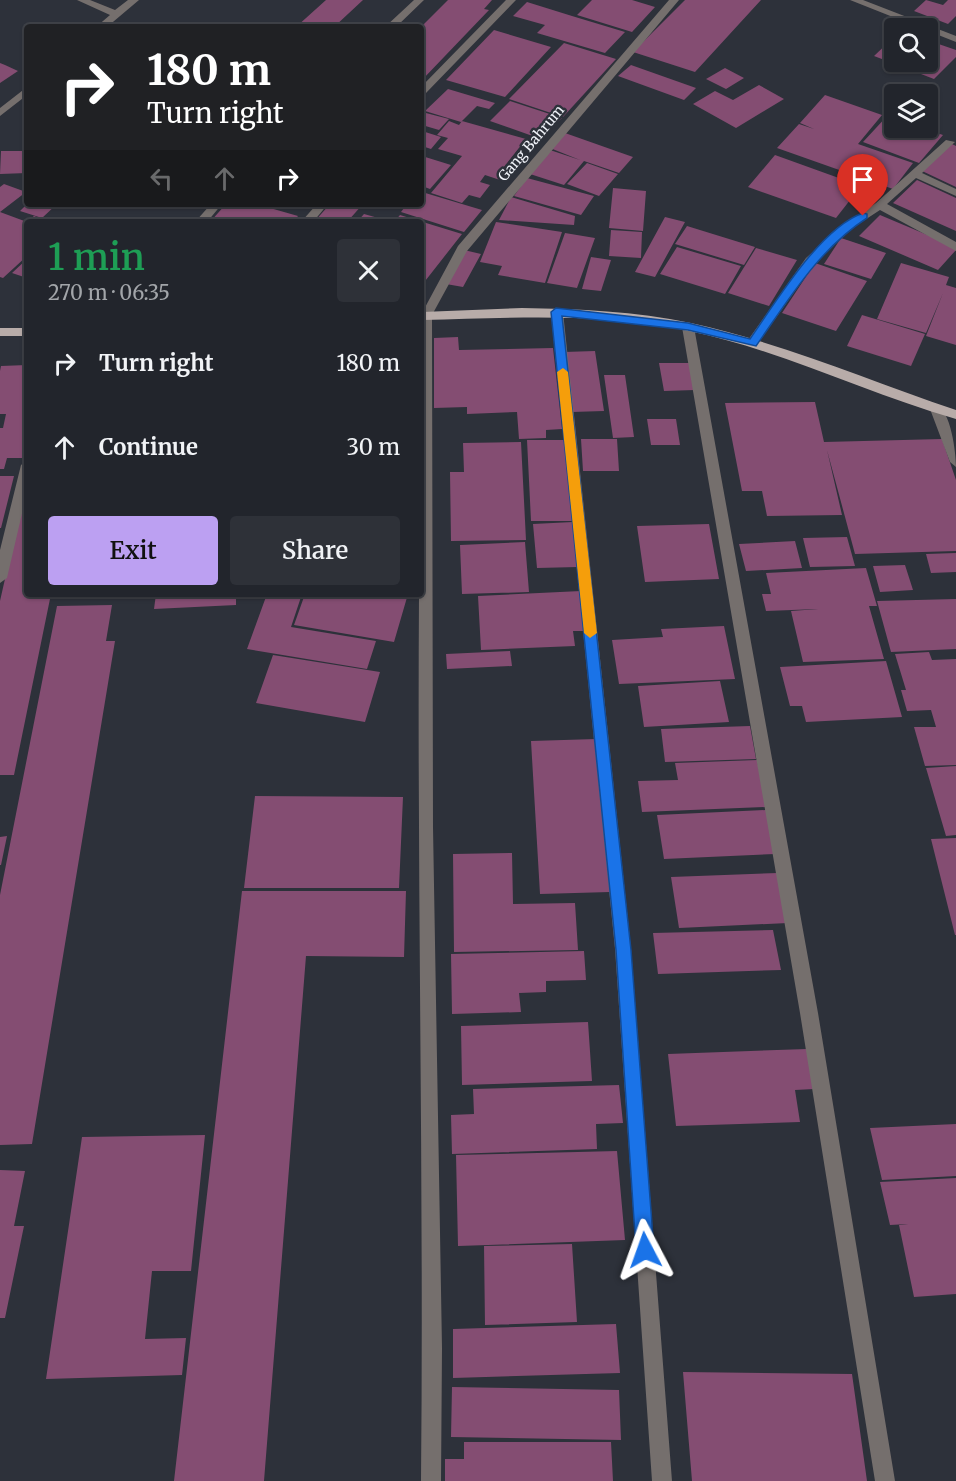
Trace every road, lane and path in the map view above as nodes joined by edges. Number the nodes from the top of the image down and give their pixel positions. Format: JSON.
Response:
{"nodes":[{"id":1,"x":82,"y":0,"type":"edge"},
{"id":2,"x":134,"y":0,"type":"edge"},
{"id":3,"x":419,"y":0,"type":"edge"},
{"id":4,"x":511,"y":0,"type":"edge"},
{"id":5,"x":674,"y":0,"type":"edge"},
{"id":6,"x":855,"y":0,"type":"edge"},
{"id":7,"x":116,"y":14,"type":"junction"},
{"id":8,"x":104,"y":24,"type":"edge"},
{"id":9,"x":393,"y":24,"type":"edge"},
{"id":10,"x":956,"y":39,"type":"edge"},
{"id":11,"x":424,"y":90,"type":"edge"},
{"id":12,"x":24,"y":93,"type":"edge"},
{"id":13,"x":0,"y":113,"type":"edge"},
{"id":14,"x":950,"y":142,"type":"dead end"},
{"id":15,"x":915,"y":174,"type":"junction"},
{"id":16,"x":956,"y":194,"type":"edge"},
{"id":17,"x":880,"y":205,"type":"junction"},
{"id":18,"x":215,"y":207,"type":"edge"},
{"id":19,"x":320,"y":207,"type":"edge"},
{"id":20,"x":204,"y":219,"type":"edge"},
{"id":21,"x":310,"y":219,"type":"edge"},
{"id":22,"x":956,"y":247,"type":"edge"},
{"id":23,"x":556,"y":312,"type":"junction"},
{"id":24,"x":424,"y":316,"type":"edge"},
{"id":25,"x":688,"y":327,"type":"junction"},
{"id":26,"x":0,"y":332,"type":"edge"},
{"id":27,"x":24,"y":332,"type":"edge"},
{"id":28,"x":752,"y":344,"type":"junction"},
{"id":29,"x":936,"y":409,"type":"junction"},
{"id":30,"x":956,"y":415,"type":"edge"},
{"id":31,"x":956,"y":462,"type":"edge"},
{"id":32,"x":24,"y":478,"type":"edge"},
{"id":33,"x":0,"y":578,"type":"edge"},
{"id":34,"x":431,"y":1481,"type":"edge"},
{"id":35,"x":662,"y":1481,"type":"edge"},
{"id":36,"x":885,"y":1481,"type":"edge"}],
"edges":[{"from":1,"to":7,"type":"street"},
{"from":2,"to":7,"type":"street"},
{"from":3,"to":9,"type":"street"},
{"from":4,"to":11,"type":"street"},
{"from":5,"to":24,"type":"street","name":"Gang Bahrum"},
{"from":6,"to":10,"type":"street"},
{"from":7,"to":8,"type":"street"},
{"from":12,"to":13,"type":"street"},
{"from":14,"to":15,"type":"street"},
{"from":15,"to":16,"type":"street"},
{"from":15,"to":17,"type":"street"},
{"from":17,"to":22,"type":"street"},
{"from":17,"to":28,"type":"street"},
{"from":18,"to":20,"type":"street"},
{"from":19,"to":21,"type":"street"},
{"from":23,"to":24,"type":"main road"},
{"from":23,"to":25,"type":"main road"},
{"from":23,"to":35,"type":"street"},
{"from":24,"to":34,"type":"street"},
{"from":25,"to":28,"type":"main road"},
{"from":25,"to":36,"type":"street"},
{"from":26,"to":27,"type":"main road"},
{"from":28,"to":29,"type":"main road"},
{"from":29,"to":30,"type":"main road"},
{"from":29,"to":31,"type":"street"},
{"from":32,"to":33,"type":"street"}]}
